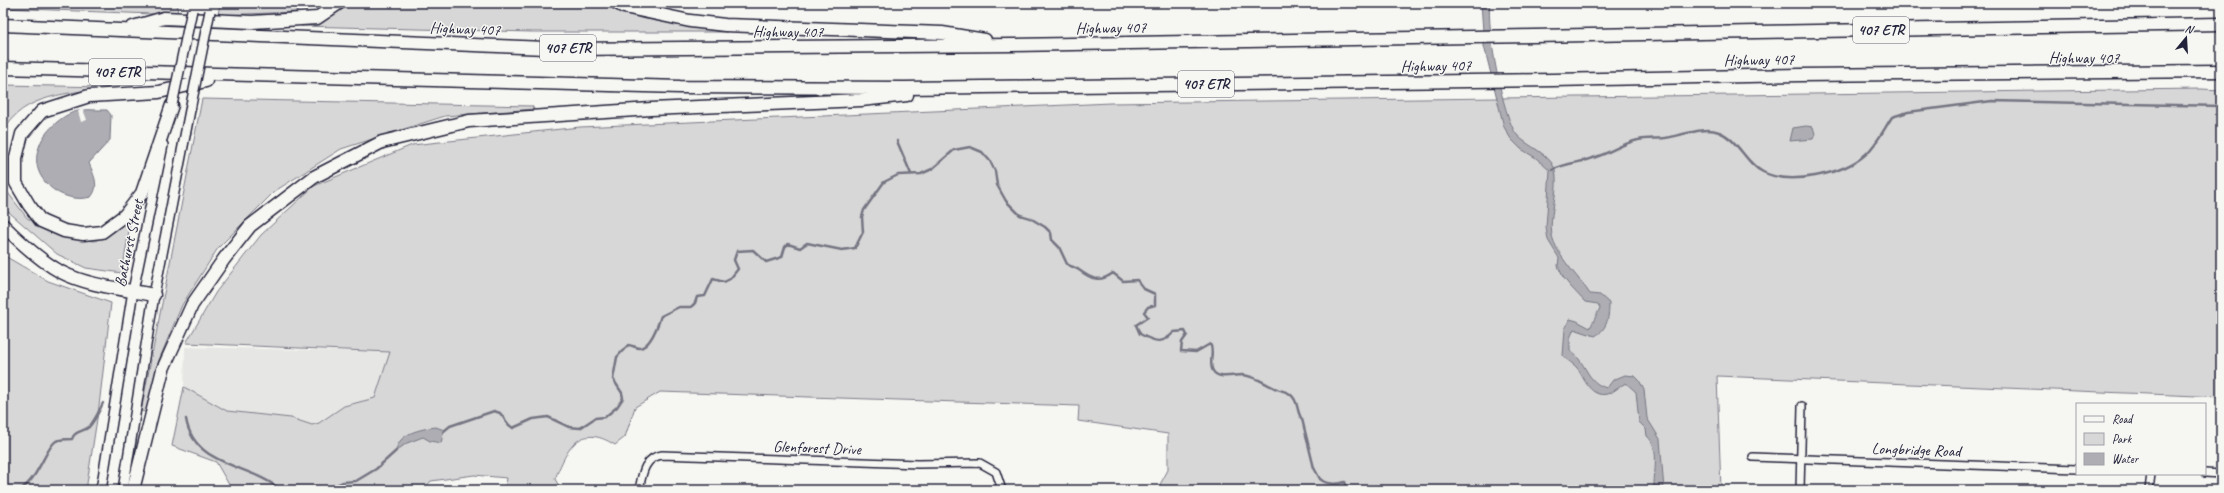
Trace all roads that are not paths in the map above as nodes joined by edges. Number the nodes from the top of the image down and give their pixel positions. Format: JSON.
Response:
{"nodes":[{"id":1,"x":340,"y":3,"type":"edge"},
{"id":2,"x":617,"y":3,"type":"edge"},
{"id":3,"x":211,"y":6,"type":"edge"},
{"id":4,"x":193,"y":7,"type":"edge"},
{"id":5,"x":2221,"y":24,"type":"edge"},
{"id":6,"x":3,"y":25,"type":"edge"},
{"id":7,"x":124,"y":30,"type":"junction"},
{"id":8,"x":1013,"y":45,"type":"junction"},
{"id":9,"x":3,"y":68,"type":"edge"},
{"id":10,"x":2221,"y":71,"type":"edge"},
{"id":11,"x":2158,"y":73,"type":"junction"},
{"id":12,"x":230,"y":76,"type":"junction"},
{"id":13,"x":2221,"y":78,"type":"edge"},
{"id":14,"x":973,"y":87,"type":"junction"},
{"id":15,"x":172,"y":105,"type":"junction"},
{"id":16,"x":3,"y":225,"type":"edge"},
{"id":17,"x":133,"y":291,"type":"junction"},
{"id":18,"x":154,"y":295,"type":"junction"},
{"id":19,"x":1802,"y":406,"type":"dead end"},
{"id":20,"x":1753,"y":457,"type":"dead end"},
{"id":21,"x":1802,"y":459,"type":"junction"},
{"id":22,"x":2076,"y":469,"type":"edge"},
{"id":23,"x":2206,"y":473,"type":"edge"},
{"id":24,"x":2221,"y":474,"type":"edge"},
{"id":25,"x":2151,"y":475,"type":"edge"},
{"id":26,"x":101,"y":490,"type":"edge"},
{"id":27,"x":123,"y":490,"type":"edge"},
{"id":28,"x":133,"y":490,"type":"edge"},
{"id":29,"x":639,"y":490,"type":"edge"},
{"id":30,"x":1002,"y":490,"type":"edge"},
{"id":31,"x":1800,"y":490,"type":"edge"},
{"id":32,"x":2149,"y":490,"type":"edge"}],
"edges":[{"from":1,"to":7,"type":"highway"},
{"from":2,"to":8,"type":"highway"},
{"from":3,"to":18,"type":"main road","bridge":true},
{"from":4,"to":15,"type":"main road","name":"Bathurst Street","bridge":true},
{"from":5,"to":8,"type":"highway","name":"Highway 407","number":"407 ETR"},
{"from":6,"to":7,"type":"highway","name":"Highway 407","number":"407 ETR"},
{"from":7,"to":8,"type":"highway","name":"Highway 407","number":"407 ETR"},
{"from":9,"to":12,"type":"highway","name":"Highway 407","number":"407 ETR"},
{"from":10,"to":11,"type":"highway","name":"Highway 407","number":"407 ETR"},
{"from":11,"to":13,"type":"highway"},
{"from":11,"to":14,"type":"highway","name":"Highway 407","number":"407 ETR"},
{"from":12,"to":14,"type":"highway","name":"Highway 407","number":"407 ETR"},
{"from":12,"to":15,"type":"highway"},
{"from":14,"to":28,"type":"highway"},
{"from":15,"to":17,"type":"main road","name":"Bathurst Street"},
{"from":16,"to":17,"type":"highway"},
{"from":17,"to":18,"type":"highway"},
{"from":17,"to":26,"type":"main road","name":"Bathurst Street"},
{"from":18,"to":27,"type":"main road"},
{"from":19,"to":21,"type":"street"},
{"from":20,"to":21,"type":"street","name":"Longbridge Road"},
{"from":21,"to":22,"type":"street","name":"Longbridge Road"},
{"from":21,"to":31,"type":"street"},
{"from":23,"to":24,"type":"street"},
{"from":25,"to":32,"type":"street"},
{"from":29,"to":30,"type":"street","name":"Glenforest Drive"}]}
